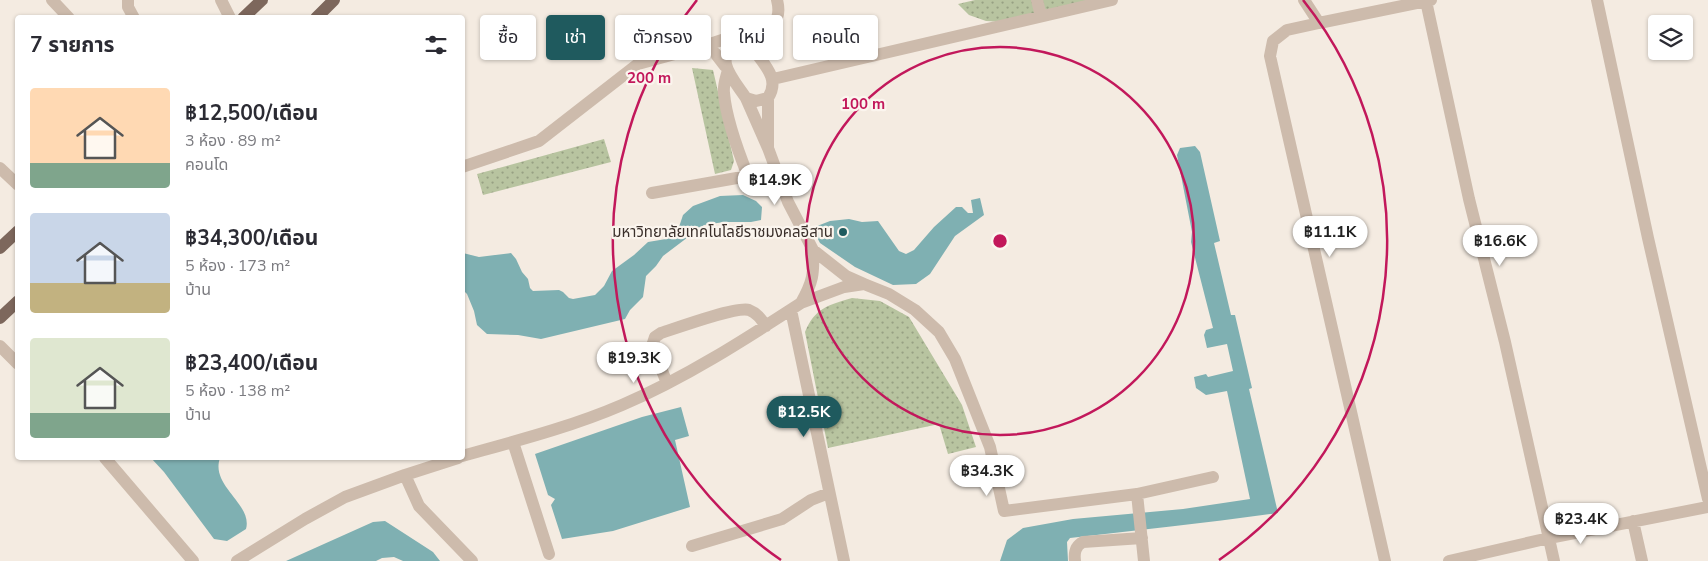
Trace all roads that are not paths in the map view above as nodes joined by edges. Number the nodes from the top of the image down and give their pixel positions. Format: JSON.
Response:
{"nodes":[{"id":1,"x":52,"y":0,"type":"edge"},
{"id":2,"x":128,"y":0,"type":"edge"},
{"id":3,"x":221,"y":0,"type":"edge"},
{"id":4,"x":262,"y":0,"type":"edge"},
{"id":5,"x":334,"y":0,"type":"edge"},
{"id":6,"x":777,"y":0,"type":"edge"},
{"id":7,"x":1038,"y":0,"type":"edge"},
{"id":8,"x":1112,"y":0,"type":"edge"},
{"id":9,"x":1304,"y":0,"type":"edge"},
{"id":10,"x":1429,"y":0,"type":"edge"},
{"id":11,"x":1597,"y":0,"type":"edge"},
{"id":12,"x":1385,"y":5,"type":"edge"},
{"id":13,"x":66,"y":15,"type":"edge"},
{"id":14,"x":132,"y":15,"type":"edge"},
{"id":15,"x":228,"y":15,"type":"edge"},
{"id":16,"x":246,"y":15,"type":"edge"},
{"id":17,"x":319,"y":15,"type":"edge"},
{"id":18,"x":778,"y":15,"type":"edge"},
{"id":19,"x":1041,"y":16,"type":"junction"},
{"id":20,"x":1319,"y":23,"type":"junction"},
{"id":21,"x":711,"y":50,"type":"edge"},
{"id":22,"x":653,"y":60,"type":"edge"},
{"id":23,"x":726,"y":60,"type":"edge"},
{"id":24,"x":760,"y":60,"type":"edge"},
{"id":25,"x":727,"y":68,"type":"junction"},
{"id":26,"x":773,"y":79,"type":"junction"},
{"id":27,"x":746,"y":98,"type":"junction"},
{"id":28,"x":768,"y":98,"type":"junction"},
{"id":29,"x":768,"y":148,"type":"junction"},
{"id":30,"x":465,"y":166,"type":"edge"},
{"id":31,"x":0,"y":168,"type":"edge"},
{"id":32,"x":775,"y":168,"type":"junction"},
{"id":33,"x":748,"y":176,"type":"junction"},
{"id":34,"x":15,"y":182,"type":"edge"},
{"id":35,"x":652,"y":193,"type":"dead end"},
{"id":36,"x":15,"y":234,"type":"edge"},
{"id":37,"x":0,"y":248,"type":"edge"},
{"id":38,"x":813,"y":250,"type":"junction"},
{"id":39,"x":864,"y":284,"type":"junction"},
{"id":40,"x":15,"y":304,"type":"edge"},
{"id":41,"x":796,"y":306,"type":"junction"},
{"id":42,"x":0,"y":318,"type":"edge"},
{"id":43,"x":766,"y":326,"type":"junction"},
{"id":44,"x":0,"y":346,"type":"edge"},
{"id":45,"x":15,"y":361,"type":"edge"},
{"id":46,"x":667,"y":383,"type":"junction"},
{"id":47,"x":513,"y":442,"type":"junction"},
{"id":48,"x":465,"y":455,"type":"edge"},
{"id":49,"x":107,"y":460,"type":"edge"},
{"id":50,"x":437,"y":460,"type":"edge"},
{"id":51,"x":405,"y":474,"type":"junction"},
{"id":52,"x":1213,"y":477,"type":"dead end"},
{"id":53,"x":830,"y":493,"type":"junction"},
{"id":54,"x":1137,"y":494,"type":"junction"},
{"id":55,"x":1708,"y":499,"type":"edge"},
{"id":56,"x":1708,"y":507,"type":"edge"},
{"id":57,"x":1633,"y":520,"type":"junction"},
{"id":58,"x":1142,"y":537,"type":"junction"},
{"id":59,"x":1549,"y":538,"type":"junction"},
{"id":60,"x":692,"y":546,"type":"dead end"},
{"id":61,"x":549,"y":554,"type":"dead end"},
{"id":62,"x":191,"y":561,"type":"edge"},
{"id":63,"x":237,"y":561,"type":"edge"},
{"id":64,"x":472,"y":561,"type":"edge"},
{"id":65,"x":844,"y":561,"type":"edge"},
{"id":66,"x":1075,"y":561,"type":"edge"},
{"id":67,"x":1144,"y":561,"type":"edge"},
{"id":68,"x":1385,"y":561,"type":"edge"},
{"id":69,"x":1449,"y":561,"type":"edge"},
{"id":70,"x":1554,"y":561,"type":"edge"},
{"id":71,"x":1642,"y":561,"type":"edge"}],
"edges":[{"from":1,"to":13,"type":"street"},
{"from":2,"to":14,"type":"street"},
{"from":3,"to":15,"type":"street"},
{"from":4,"to":16,"type":"main road"},
{"from":5,"to":17,"type":"main road"},
{"from":6,"to":18,"type":"street"},
{"from":7,"to":19,"type":"street"},
{"from":8,"to":19,"type":"street"},
{"from":9,"to":20,"type":"street"},
{"from":10,"to":12,"type":"street"},
{"from":10,"to":59,"type":"street"},
{"from":11,"to":55,"type":"street"},
{"from":12,"to":20,"type":"street"},
{"from":19,"to":26,"type":"street"},
{"from":20,"to":68,"type":"street"},
{"from":21,"to":25,"type":"street"},
{"from":22,"to":30,"type":"street"},
{"from":23,"to":25,"type":"street"},
{"from":24,"to":26,"type":"street"},
{"from":25,"to":27,"type":"street"},
{"from":25,"to":33,"type":"street"},
{"from":26,"to":28,"type":"street"},
{"from":27,"to":28,"type":"street"},
{"from":27,"to":29,"type":"street"},
{"from":28,"to":29,"type":"street"},
{"from":29,"to":32,"type":"street"},
{"from":31,"to":34,"type":"street"},
{"from":32,"to":33,"type":"street"},
{"from":32,"to":38,"type":"street"},
{"from":33,"to":35,"type":"street"},
{"from":36,"to":37,"type":"main road"},
{"from":38,"to":39,"type":"street"},
{"from":38,"to":41,"type":"street"},
{"from":39,"to":41,"type":"street"},
{"from":39,"to":54,"type":"street"},
{"from":40,"to":42,"type":"main road"},
{"from":41,"to":43,"type":"street"},
{"from":41,"to":53,"type":"street"},
{"from":43,"to":46,"type":"street"},
{"from":43,"to":46,"type":"street"},
{"from":44,"to":45,"type":"street"},
{"from":46,"to":47,"type":"street"},
{"from":47,"to":48,"type":"street"},
{"from":47,"to":61,"type":"street"},
{"from":49,"to":62,"type":"street"},
{"from":50,"to":51,"type":"street"},
{"from":51,"to":63,"type":"street"},
{"from":51,"to":64,"type":"street"},
{"from":52,"to":54,"type":"street"},
{"from":53,"to":60,"type":"street"},
{"from":53,"to":65,"type":"street"},
{"from":54,"to":58,"type":"street"},
{"from":56,"to":57,"type":"street"},
{"from":57,"to":59,"type":"street"},
{"from":57,"to":71,"type":"street"},
{"from":58,"to":66,"type":"street"},
{"from":58,"to":67,"type":"street"},
{"from":59,"to":69,"type":"street"},
{"from":59,"to":70,"type":"street"}]}
